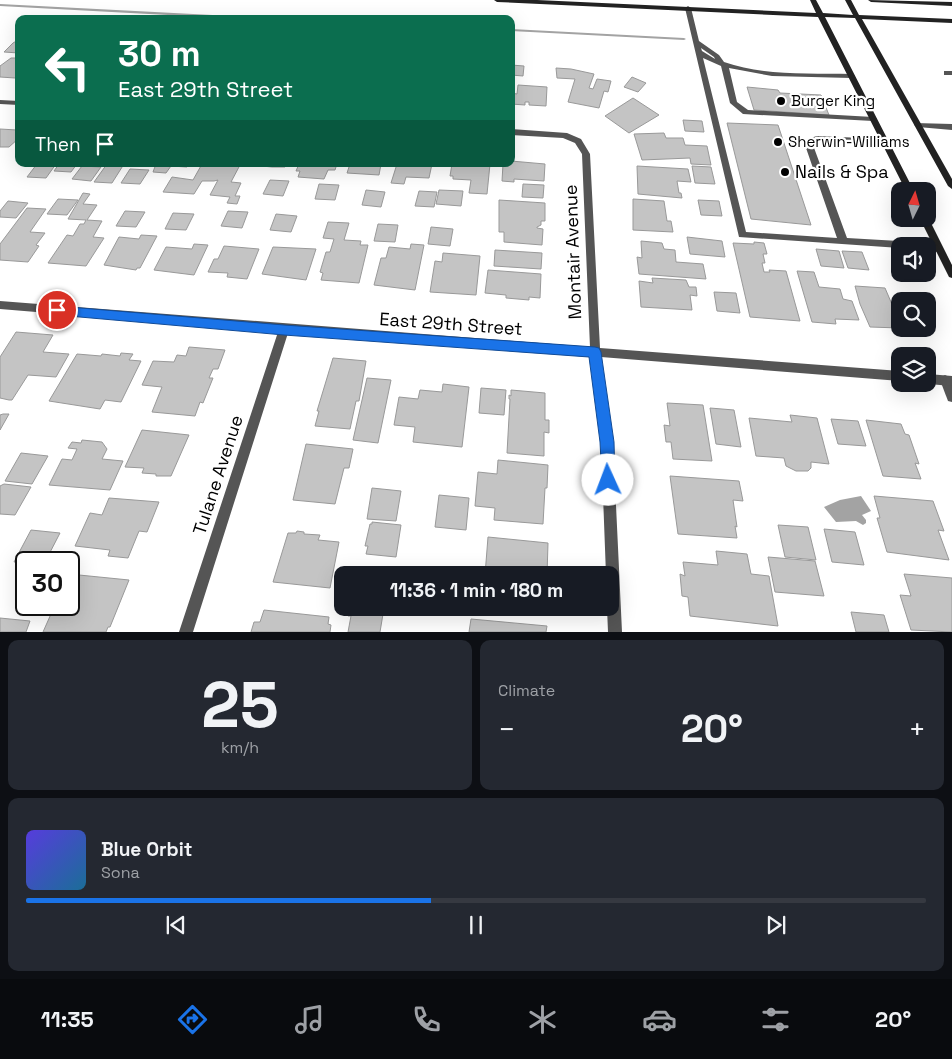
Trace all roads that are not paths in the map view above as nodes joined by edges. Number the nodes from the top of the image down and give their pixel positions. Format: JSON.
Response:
{"nodes":[{"id":1,"x":497,"y":0,"type":"edge"},
{"id":2,"x":813,"y":0,"type":"edge"},
{"id":3,"x":848,"y":0,"type":"edge"},
{"id":4,"x":871,"y":0,"type":"edge"},
{"id":5,"x":593,"y":2,"type":"edge"},
{"id":6,"x":952,"y":4,"type":"edge"},
{"id":7,"x":688,"y":8,"type":"junction"},
{"id":8,"x":820,"y":15,"type":"junction"},
{"id":9,"x":858,"y":17,"type":"junction"},
{"id":10,"x":952,"y":21,"type":"edge"},
{"id":11,"x":696,"y":41,"type":"junction"},
{"id":12,"x":698,"y":52,"type":"junction"},
{"id":13,"x":722,"y":64,"type":"junction"},
{"id":14,"x":851,"y":76,"type":"junction"},
{"id":15,"x":0,"y":102,"type":"edge"},
{"id":16,"x":15,"y":103,"type":"edge"},
{"id":17,"x":873,"y":119,"type":"junction"},
{"id":18,"x":918,"y":125,"type":"junction"},
{"id":19,"x":952,"y":127,"type":"edge"},
{"id":20,"x":515,"y":132,"type":"edge"},
{"id":21,"x":885,"y":142,"type":"junction"},
{"id":22,"x":905,"y":182,"type":"edge"},
{"id":23,"x":952,"y":186,"type":"edge"},
{"id":24,"x":928,"y":228,"type":"edge"},
{"id":25,"x":843,"y":241,"type":"junction"},
{"id":26,"x":891,"y":244,"type":"edge"},
{"id":27,"x":938,"y":248,"type":"joint"},
{"id":28,"x":952,"y":274,"type":"edge"},
{"id":29,"x":0,"y":306,"type":"edge"},
{"id":30,"x":284,"y":330,"type":"junction"},
{"id":31,"x":595,"y":352,"type":"junction"},
{"id":32,"x":891,"y":375,"type":"edge"},
{"id":33,"x":948,"y":380,"type":"edge"},
{"id":34,"x":952,"y":398,"type":"edge"},
{"id":35,"x":186,"y":632,"type":"edge"},
{"id":36,"x":615,"y":632,"type":"edge"}],
"edges":[{"from":1,"to":5,"type":"main road"},
{"from":2,"to":8,"type":"main road"},
{"from":3,"to":9,"type":"main road"},
{"from":4,"to":6,"type":"main road"},
{"from":5,"to":7,"type":"main road"},
{"from":7,"to":8,"type":"main road"},
{"from":7,"to":11,"type":"street"},
{"from":8,"to":9,"type":"main road"},
{"from":8,"to":14,"type":"main road"},
{"from":9,"to":10,"type":"main road"},
{"from":9,"to":18,"type":"main road"},
{"from":11,"to":12,"type":"street"},
{"from":11,"to":13,"type":"street"},
{"from":12,"to":13,"type":"street"},
{"from":12,"to":25,"type":"street"},
{"from":13,"to":14,"type":"street"},
{"from":13,"to":17,"type":"street"},
{"from":14,"to":17,"type":"main road"},
{"from":15,"to":16,"type":"street"},
{"from":17,"to":21,"type":"main road"},
{"from":18,"to":19,"type":"street"},
{"from":18,"to":23,"type":"main road"},
{"from":20,"to":31,"type":"street","name":"Montair Avenue"},
{"from":21,"to":22,"type":"main road"},
{"from":21,"to":25,"type":"street"},
{"from":24,"to":27,"type":"main road"},
{"from":25,"to":26,"type":"street"},
{"from":27,"to":28,"type":"main road"},
{"from":29,"to":30,"type":"street","name":"East 29th Street"},
{"from":30,"to":31,"type":"street","name":"East 29th Street"},
{"from":30,"to":35,"type":"street","name":"Tulane Avenue"},
{"from":31,"to":32,"type":"street","name":"East 29th Street"},
{"from":31,"to":36,"type":"street","name":"Montair Avenue"},
{"from":33,"to":34,"type":"street"}]}
